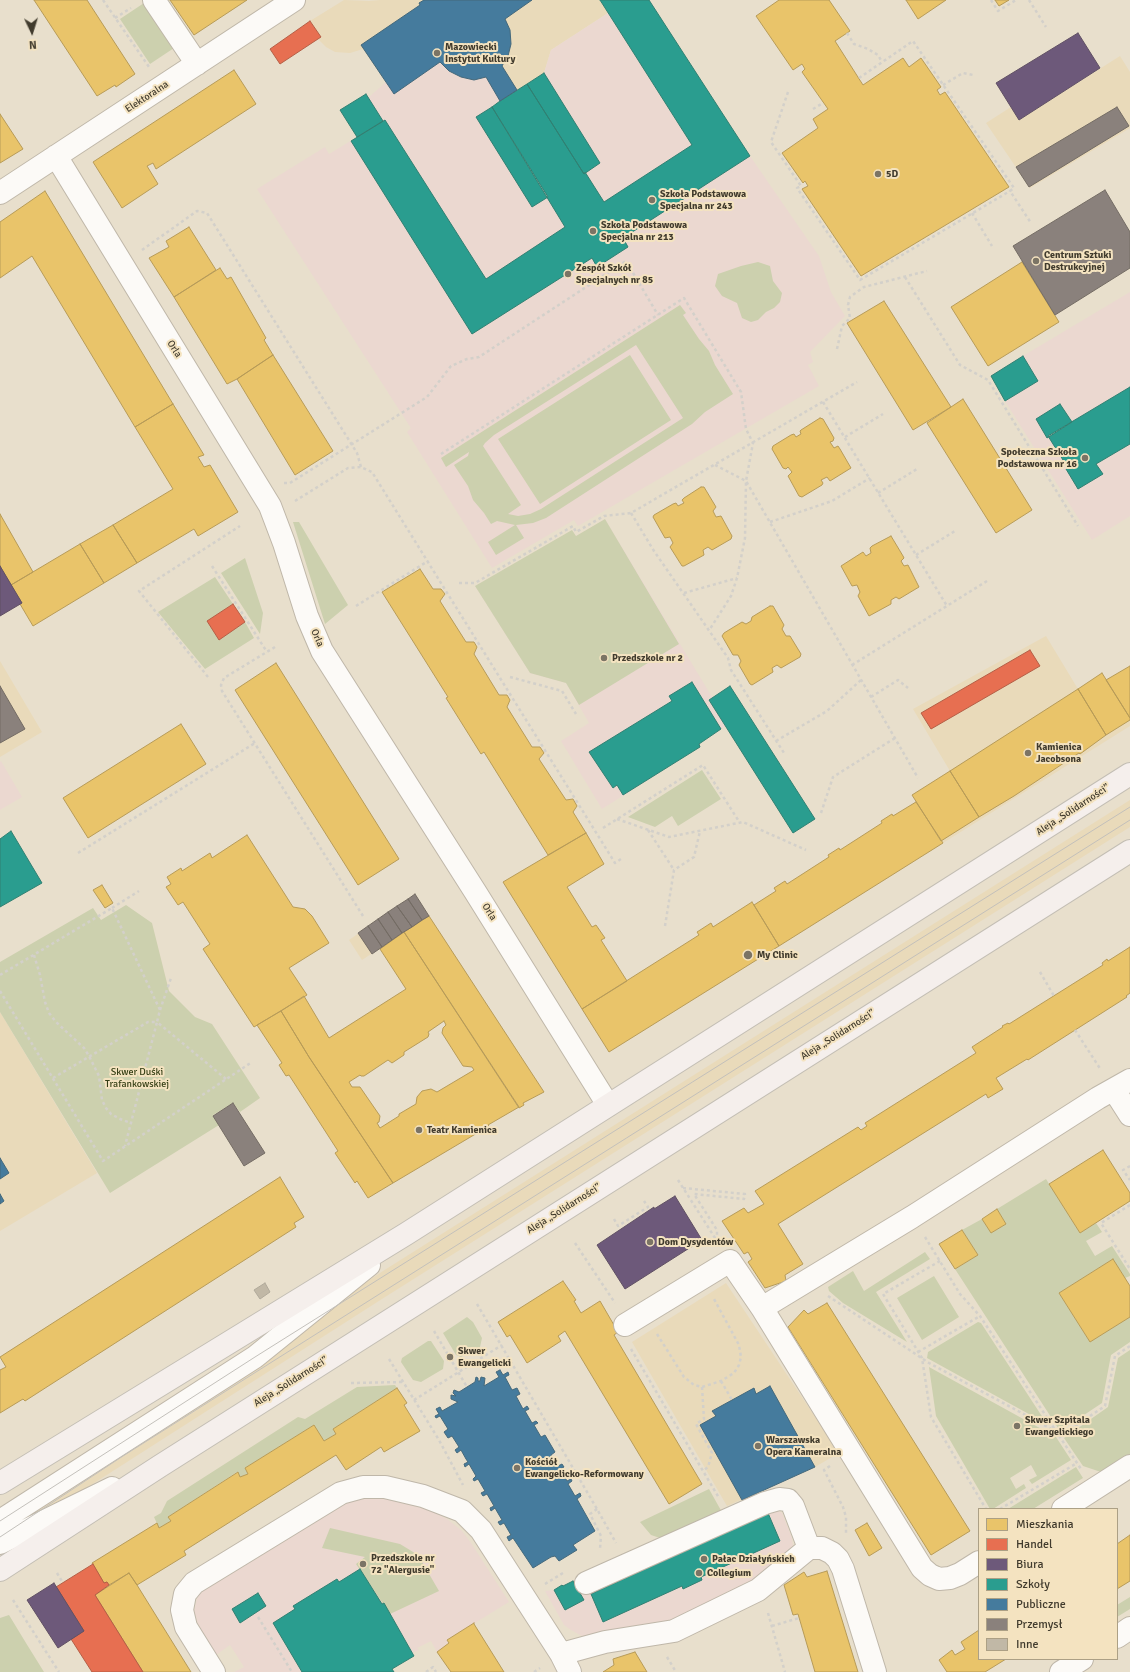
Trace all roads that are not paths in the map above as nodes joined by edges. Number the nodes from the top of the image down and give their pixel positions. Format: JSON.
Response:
{"nodes":[{"id":1,"x":154,"y":0,"type":"edge"},
{"id":2,"x":294,"y":0,"type":"edge"},
{"id":3,"x":197,"y":64,"type":"junction"},
{"id":4,"x":56,"y":156,"type":"junction"},
{"id":5,"x":0,"y":193,"type":"edge"},
{"id":6,"x":1130,"y":774,"type":"edge"},
{"id":7,"x":1130,"y":851,"type":"edge"},
{"id":8,"x":1122,"y":1084,"type":"edge"},
{"id":9,"x":608,"y":1105,"type":"junction"},
{"id":10,"x":1130,"y":1115,"type":"edge"},
{"id":11,"x":406,"y":1234,"type":"junction"},
{"id":12,"x":762,"y":1308,"type":"junction"},
{"id":13,"x":625,"y":1325,"type":"road end"},
{"id":14,"x":160,"y":1466,"type":"junction"},
{"id":15,"x":1130,"y":1466,"type":"edge"},
{"id":16,"x":0,"y":1484,"type":"edge"},
{"id":17,"x":1065,"y":1508,"type":"edge"},
{"id":18,"x":0,"y":1521,"type":"edge"},
{"id":19,"x":0,"y":1543,"type":"edge"},
{"id":20,"x":809,"y":1548,"type":"junction"},
{"id":21,"x":978,"y":1563,"type":"edge"},
{"id":22,"x":0,"y":1570,"type":"edge"},
{"id":23,"x":586,"y":1583,"type":"dead end"},
{"id":24,"x":1130,"y":1628,"type":"edge"},
{"id":25,"x":1118,"y":1636,"type":"edge"},
{"id":26,"x":1080,"y":1660,"type":"edge"},
{"id":27,"x":565,"y":1663,"type":"edge"},
{"id":28,"x":214,"y":1672,"type":"edge"},
{"id":29,"x":875,"y":1672,"type":"edge"},
{"id":30,"x":1061,"y":1672,"type":"edge"}],
"edges":[{"from":1,"to":3,"type":"street"},
{"from":2,"to":3,"type":"street","name":"Elektoralna"},
{"from":3,"to":4,"type":"street","name":"Elektoralna"},
{"from":4,"to":5,"type":"street","name":"Elektoralna"},
{"from":4,"to":9,"type":"street","name":"Orla"},
{"from":6,"to":9,"type":"main road","name":"Aleja „Solidarności”"},
{"from":7,"to":14,"type":"main road","name":"Aleja „Solidarności”"},
{"from":8,"to":10,"type":"street"},
{"from":8,"to":12,"type":"street"},
{"from":9,"to":11,"type":"main road","name":"Aleja „Solidarności”"},
{"from":11,"to":16,"type":"main road","name":"Aleja „Solidarności”"},
{"from":11,"to":18,"type":"street"},
{"from":12,"to":13,"type":"street"},
{"from":12,"to":21,"type":"street"},
{"from":14,"to":19,"type":"street"},
{"from":14,"to":22,"type":"main road","name":"Aleja „Solidarności”"},
{"from":15,"to":17,"type":"street"},
{"from":20,"to":23,"type":"street"},
{"from":20,"to":27,"type":"street"},
{"from":20,"to":29,"type":"street"},
{"from":24,"to":25,"type":"street"},
{"from":26,"to":30,"type":"street"},
{"from":27,"to":28,"type":"street"}]}
